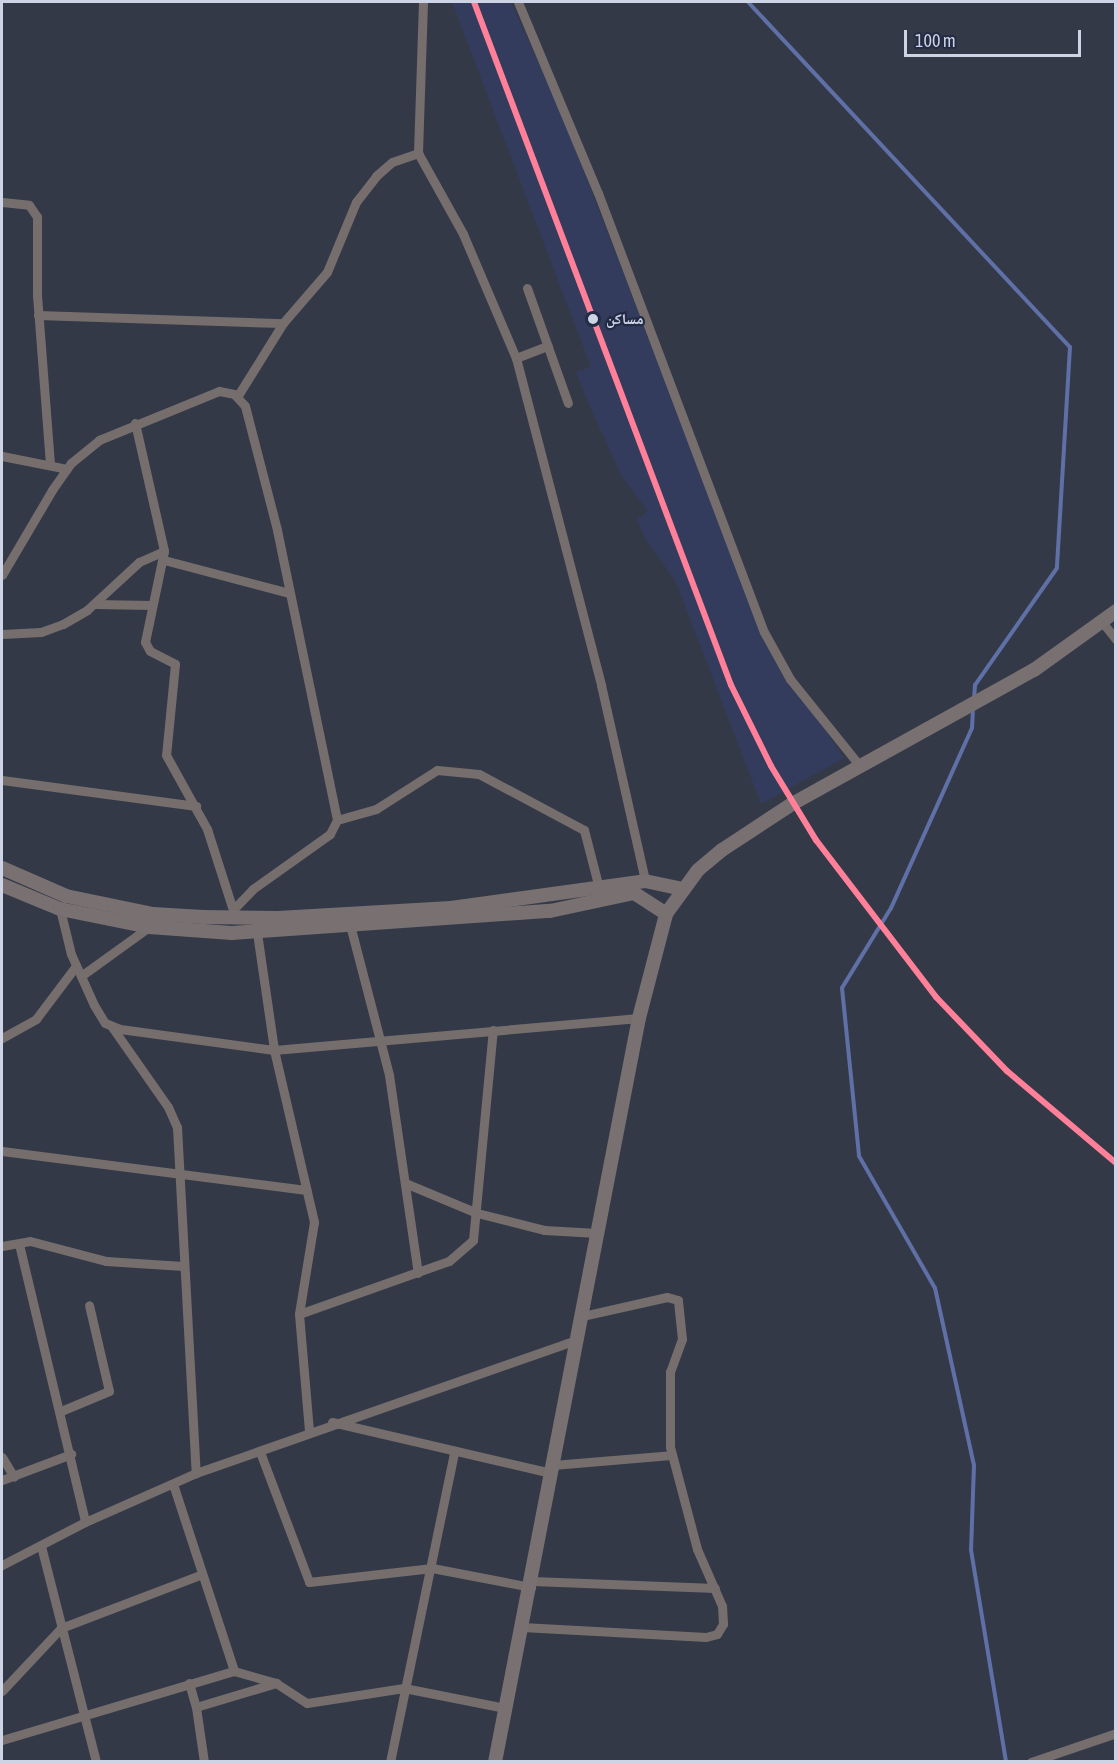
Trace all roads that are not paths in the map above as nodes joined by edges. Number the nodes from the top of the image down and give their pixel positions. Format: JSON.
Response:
{"nodes":[{"id":1,"x":423,"y":2,"type":"edge"},
{"id":2,"x":518,"y":2,"type":"edge"},
{"id":3,"x":418,"y":153,"type":"junction"},
{"id":4,"x":2,"y":202,"type":"edge"},
{"id":5,"x":527,"y":288,"type":"dead end"},
{"id":6,"x":38,"y":315,"type":"junction"},
{"id":7,"x":283,"y":323,"type":"junction"},
{"id":8,"x":548,"y":346,"type":"junction"},
{"id":9,"x":516,"y":358,"type":"junction"},
{"id":10,"x":237,"y":397,"type":"junction"},
{"id":11,"x":568,"y":403,"type":"dead end"},
{"id":12,"x":135,"y":423,"type":"junction"},
{"id":13,"x":2,"y":456,"type":"edge"},
{"id":14,"x":50,"y":463,"type":"junction"},
{"id":15,"x":67,"y":469,"type":"junction"},
{"id":16,"x":164,"y":555,"type":"junction"},
{"id":17,"x":2,"y":574,"type":"edge"},
{"id":18,"x":289,"y":593,"type":"junction"},
{"id":19,"x":94,"y":604,"type":"junction"},
{"id":20,"x":152,"y":605,"type":"junction"},
{"id":21,"x":1116,"y":611,"type":"edge"},
{"id":22,"x":1101,"y":622,"type":"junction"},
{"id":23,"x":2,"y":634,"type":"edge"},
{"id":24,"x":1116,"y":639,"type":"edge"},
{"id":25,"x":860,"y":766,"type":"junction"},
{"id":26,"x":2,"y":780,"type":"edge"},
{"id":27,"x":196,"y":806,"type":"junction"},
{"id":28,"x":337,"y":820,"type":"junction"},
{"id":29,"x":2,"y":868,"type":"edge"},
{"id":30,"x":645,"y":881,"type":"junction"},
{"id":31,"x":2,"y":885,"type":"edge"},
{"id":32,"x":599,"y":888,"type":"junction"},
{"id":33,"x":682,"y":889,"type":"junction"},
{"id":34,"x":60,"y":909,"type":"junction"},
{"id":35,"x":234,"y":914,"type":"junction"},
{"id":36,"x":666,"y":914,"type":"junction"},
{"id":37,"x":255,"y":918,"type":"junction"},
{"id":38,"x":351,"y":925,"type":"junction"},
{"id":39,"x":149,"y":927,"type":"junction"},
{"id":40,"x":238,"y":933,"type":"junction"},
{"id":41,"x":257,"y":933,"type":"junction"},
{"id":42,"x":76,"y":966,"type":"junction"},
{"id":43,"x":81,"y":976,"type":"junction"},
{"id":44,"x":639,"y":1018,"type":"junction"},
{"id":45,"x":112,"y":1028,"type":"junction"},
{"id":46,"x":493,"y":1030,"type":"junction"},
{"id":47,"x":2,"y":1038,"type":"edge"},
{"id":48,"x":380,"y":1039,"type":"junction"},
{"id":49,"x":274,"y":1050,"type":"junction"},
{"id":50,"x":2,"y":1151,"type":"edge"},
{"id":51,"x":177,"y":1176,"type":"junction"},
{"id":52,"x":405,"y":1183,"type":"junction"},
{"id":53,"x":307,"y":1190,"type":"junction"},
{"id":54,"x":477,"y":1213,"type":"junction"},
{"id":55,"x":597,"y":1233,"type":"junction"},
{"id":56,"x":19,"y":1244,"type":"junction"},
{"id":57,"x":2,"y":1246,"type":"edge"},
{"id":58,"x":183,"y":1266,"type":"junction"},
{"id":59,"x":418,"y":1273,"type":"junction"},
{"id":60,"x":89,"y":1305,"type":"dead end"},
{"id":61,"x":299,"y":1314,"type":"junction"},
{"id":62,"x":583,"y":1316,"type":"junction"},
{"id":63,"x":578,"y":1339,"type":"junction"},
{"id":64,"x":61,"y":1411,"type":"junction"},
{"id":65,"x":332,"y":1422,"type":"junction"},
{"id":66,"x":309,"y":1431,"type":"junction"},
{"id":67,"x":260,"y":1452,"type":"junction"},
{"id":68,"x":454,"y":1452,"type":"junction"},
{"id":69,"x":71,"y":1454,"type":"junction"},
{"id":70,"x":671,"y":1455,"type":"junction"},
{"id":71,"x":2,"y":1457,"type":"edge"},
{"id":72,"x":552,"y":1469,"type":"junction"},
{"id":73,"x":196,"y":1473,"type":"junction"},
{"id":74,"x":14,"y":1477,"type":"junction"},
{"id":75,"x":2,"y":1480,"type":"edge"},
{"id":76,"x":172,"y":1484,"type":"junction"},
{"id":77,"x":84,"y":1522,"type":"junction"},
{"id":78,"x":41,"y":1546,"type":"junction"},
{"id":79,"x":2,"y":1565,"type":"edge"},
{"id":80,"x":432,"y":1568,"type":"junction"},
{"id":81,"x":200,"y":1575,"type":"junction"},
{"id":82,"x":531,"y":1584,"type":"junction"},
{"id":83,"x":715,"y":1588,"type":"junction"},
{"id":84,"x":522,"y":1627,"type":"junction"},
{"id":85,"x":61,"y":1628,"type":"junction"},
{"id":86,"x":234,"y":1671,"type":"junction"},
{"id":87,"x":189,"y":1683,"type":"junction"},
{"id":88,"x":276,"y":1683,"type":"junction"},
{"id":89,"x":404,"y":1688,"type":"junction"},
{"id":90,"x":2,"y":1691,"type":"edge"},
{"id":91,"x":196,"y":1707,"type":"junction"},
{"id":92,"x":505,"y":1708,"type":"junction"},
{"id":93,"x":82,"y":1714,"type":"junction"},
{"id":94,"x":1116,"y":1733,"type":"edge"},
{"id":95,"x":2,"y":1740,"type":"edge"},
{"id":96,"x":96,"y":1761,"type":"edge"},
{"id":97,"x":204,"y":1761,"type":"edge"},
{"id":98,"x":390,"y":1761,"type":"edge"},
{"id":99,"x":495,"y":1761,"type":"edge"},
{"id":100,"x":1031,"y":1761,"type":"edge"}],
"edges":[{"from":1,"to":3,"type":"street"},
{"from":2,"to":25,"type":"street"},
{"from":3,"to":7,"type":"street"},
{"from":3,"to":9,"type":"street"},
{"from":4,"to":6,"type":"street"},
{"from":5,"to":8,"type":"street"},
{"from":6,"to":7,"type":"street"},
{"from":6,"to":14,"type":"street"},
{"from":7,"to":10,"type":"street"},
{"from":8,"to":9,"type":"street"},
{"from":8,"to":11,"type":"street"},
{"from":9,"to":30,"type":"street"},
{"from":10,"to":12,"type":"street"},
{"from":10,"to":18,"type":"street"},
{"from":12,"to":15,"type":"street"},
{"from":12,"to":16,"type":"street"},
{"from":13,"to":14,"type":"street"},
{"from":14,"to":15,"type":"street"},
{"from":15,"to":17,"type":"street"},
{"from":16,"to":18,"type":"street"},
{"from":16,"to":19,"type":"street"},
{"from":16,"to":20,"type":"street"},
{"from":18,"to":28,"type":"street"},
{"from":19,"to":20,"type":"street"},
{"from":19,"to":23,"type":"street"},
{"from":20,"to":27,"type":"street"},
{"from":21,"to":22,"type":"main road"},
{"from":22,"to":24,"type":"street"},
{"from":22,"to":25,"type":"main road"},
{"from":25,"to":33,"type":"main road"},
{"from":26,"to":27,"type":"street"},
{"from":27,"to":35,"type":"street"},
{"from":28,"to":32,"type":"street"},
{"from":28,"to":35,"type":"street"},
{"from":29,"to":35,"type":"main road"},
{"from":30,"to":32,"type":"main road"},
{"from":30,"to":33,"type":"main road"},
{"from":31,"to":34,"type":"main road"},
{"from":32,"to":37,"type":"main road"},
{"from":33,"to":36,"type":"main road"},
{"from":34,"to":39,"type":"main road"},
{"from":34,"to":42,"type":"street"},
{"from":35,"to":37,"type":"main road"},
{"from":35,"to":40,"type":"street"},
{"from":36,"to":38,"type":"main road"},
{"from":36,"to":44,"type":"main road"},
{"from":37,"to":41,"type":"street"},
{"from":38,"to":41,"type":"main road"},
{"from":38,"to":48,"type":"street"},
{"from":39,"to":40,"type":"main road"},
{"from":39,"to":43,"type":"street"},
{"from":40,"to":41,"type":"main road"},
{"from":41,"to":49,"type":"street"},
{"from":42,"to":43,"type":"street"},
{"from":42,"to":47,"type":"street"},
{"from":43,"to":45,"type":"street"},
{"from":44,"to":46,"type":"street"},
{"from":44,"to":55,"type":"main road"},
{"from":45,"to":49,"type":"street"},
{"from":45,"to":51,"type":"street"},
{"from":46,"to":48,"type":"street"},
{"from":46,"to":54,"type":"street"},
{"from":48,"to":49,"type":"street"},
{"from":48,"to":52,"type":"street"},
{"from":49,"to":53,"type":"street"},
{"from":50,"to":51,"type":"street"},
{"from":51,"to":53,"type":"street"},
{"from":51,"to":58,"type":"street"},
{"from":52,"to":54,"type":"street"},
{"from":52,"to":59,"type":"street"},
{"from":53,"to":61,"type":"street"},
{"from":54,"to":55,"type":"street"},
{"from":54,"to":59,"type":"street"},
{"from":55,"to":62,"type":"main road"},
{"from":56,"to":57,"type":"street"},
{"from":56,"to":58,"type":"street"},
{"from":56,"to":64,"type":"street"},
{"from":58,"to":73,"type":"street"},
{"from":59,"to":61,"type":"street"},
{"from":60,"to":64,"type":"street"},
{"from":61,"to":66,"type":"street"},
{"from":62,"to":63,"type":"main road"},
{"from":62,"to":70,"type":"street"},
{"from":63,"to":65,"type":"street"},
{"from":63,"to":72,"type":"main road"},
{"from":64,"to":69,"type":"street"},
{"from":65,"to":66,"type":"street"},
{"from":65,"to":68,"type":"street"},
{"from":66,"to":67,"type":"street"},
{"from":67,"to":73,"type":"street"},
{"from":67,"to":80,"type":"street"},
{"from":68,"to":72,"type":"street"},
{"from":68,"to":80,"type":"street"},
{"from":69,"to":74,"type":"street"},
{"from":69,"to":77,"type":"street"},
{"from":70,"to":72,"type":"street"},
{"from":70,"to":83,"type":"street"},
{"from":71,"to":74,"type":"street"},
{"from":72,"to":82,"type":"main road"},
{"from":73,"to":76,"type":"street"},
{"from":74,"to":75,"type":"street"},
{"from":76,"to":77,"type":"street"},
{"from":76,"to":81,"type":"street"},
{"from":77,"to":78,"type":"street"},
{"from":78,"to":79,"type":"street"},
{"from":78,"to":85,"type":"street"},
{"from":80,"to":82,"type":"street"},
{"from":80,"to":89,"type":"street"},
{"from":81,"to":85,"type":"street"},
{"from":81,"to":86,"type":"street"},
{"from":82,"to":83,"type":"street"},
{"from":82,"to":84,"type":"main road"},
{"from":83,"to":84,"type":"street"},
{"from":84,"to":92,"type":"main road"},
{"from":85,"to":90,"type":"street"},
{"from":85,"to":93,"type":"street"},
{"from":86,"to":87,"type":"street"},
{"from":86,"to":88,"type":"street"},
{"from":87,"to":91,"type":"street"},
{"from":87,"to":93,"type":"street"},
{"from":88,"to":89,"type":"street"},
{"from":88,"to":91,"type":"street"},
{"from":89,"to":92,"type":"street"},
{"from":89,"to":98,"type":"street"},
{"from":91,"to":97,"type":"street"},
{"from":92,"to":99,"type":"main road"},
{"from":93,"to":95,"type":"street"},
{"from":93,"to":96,"type":"street"},
{"from":94,"to":100,"type":"street"}]}
